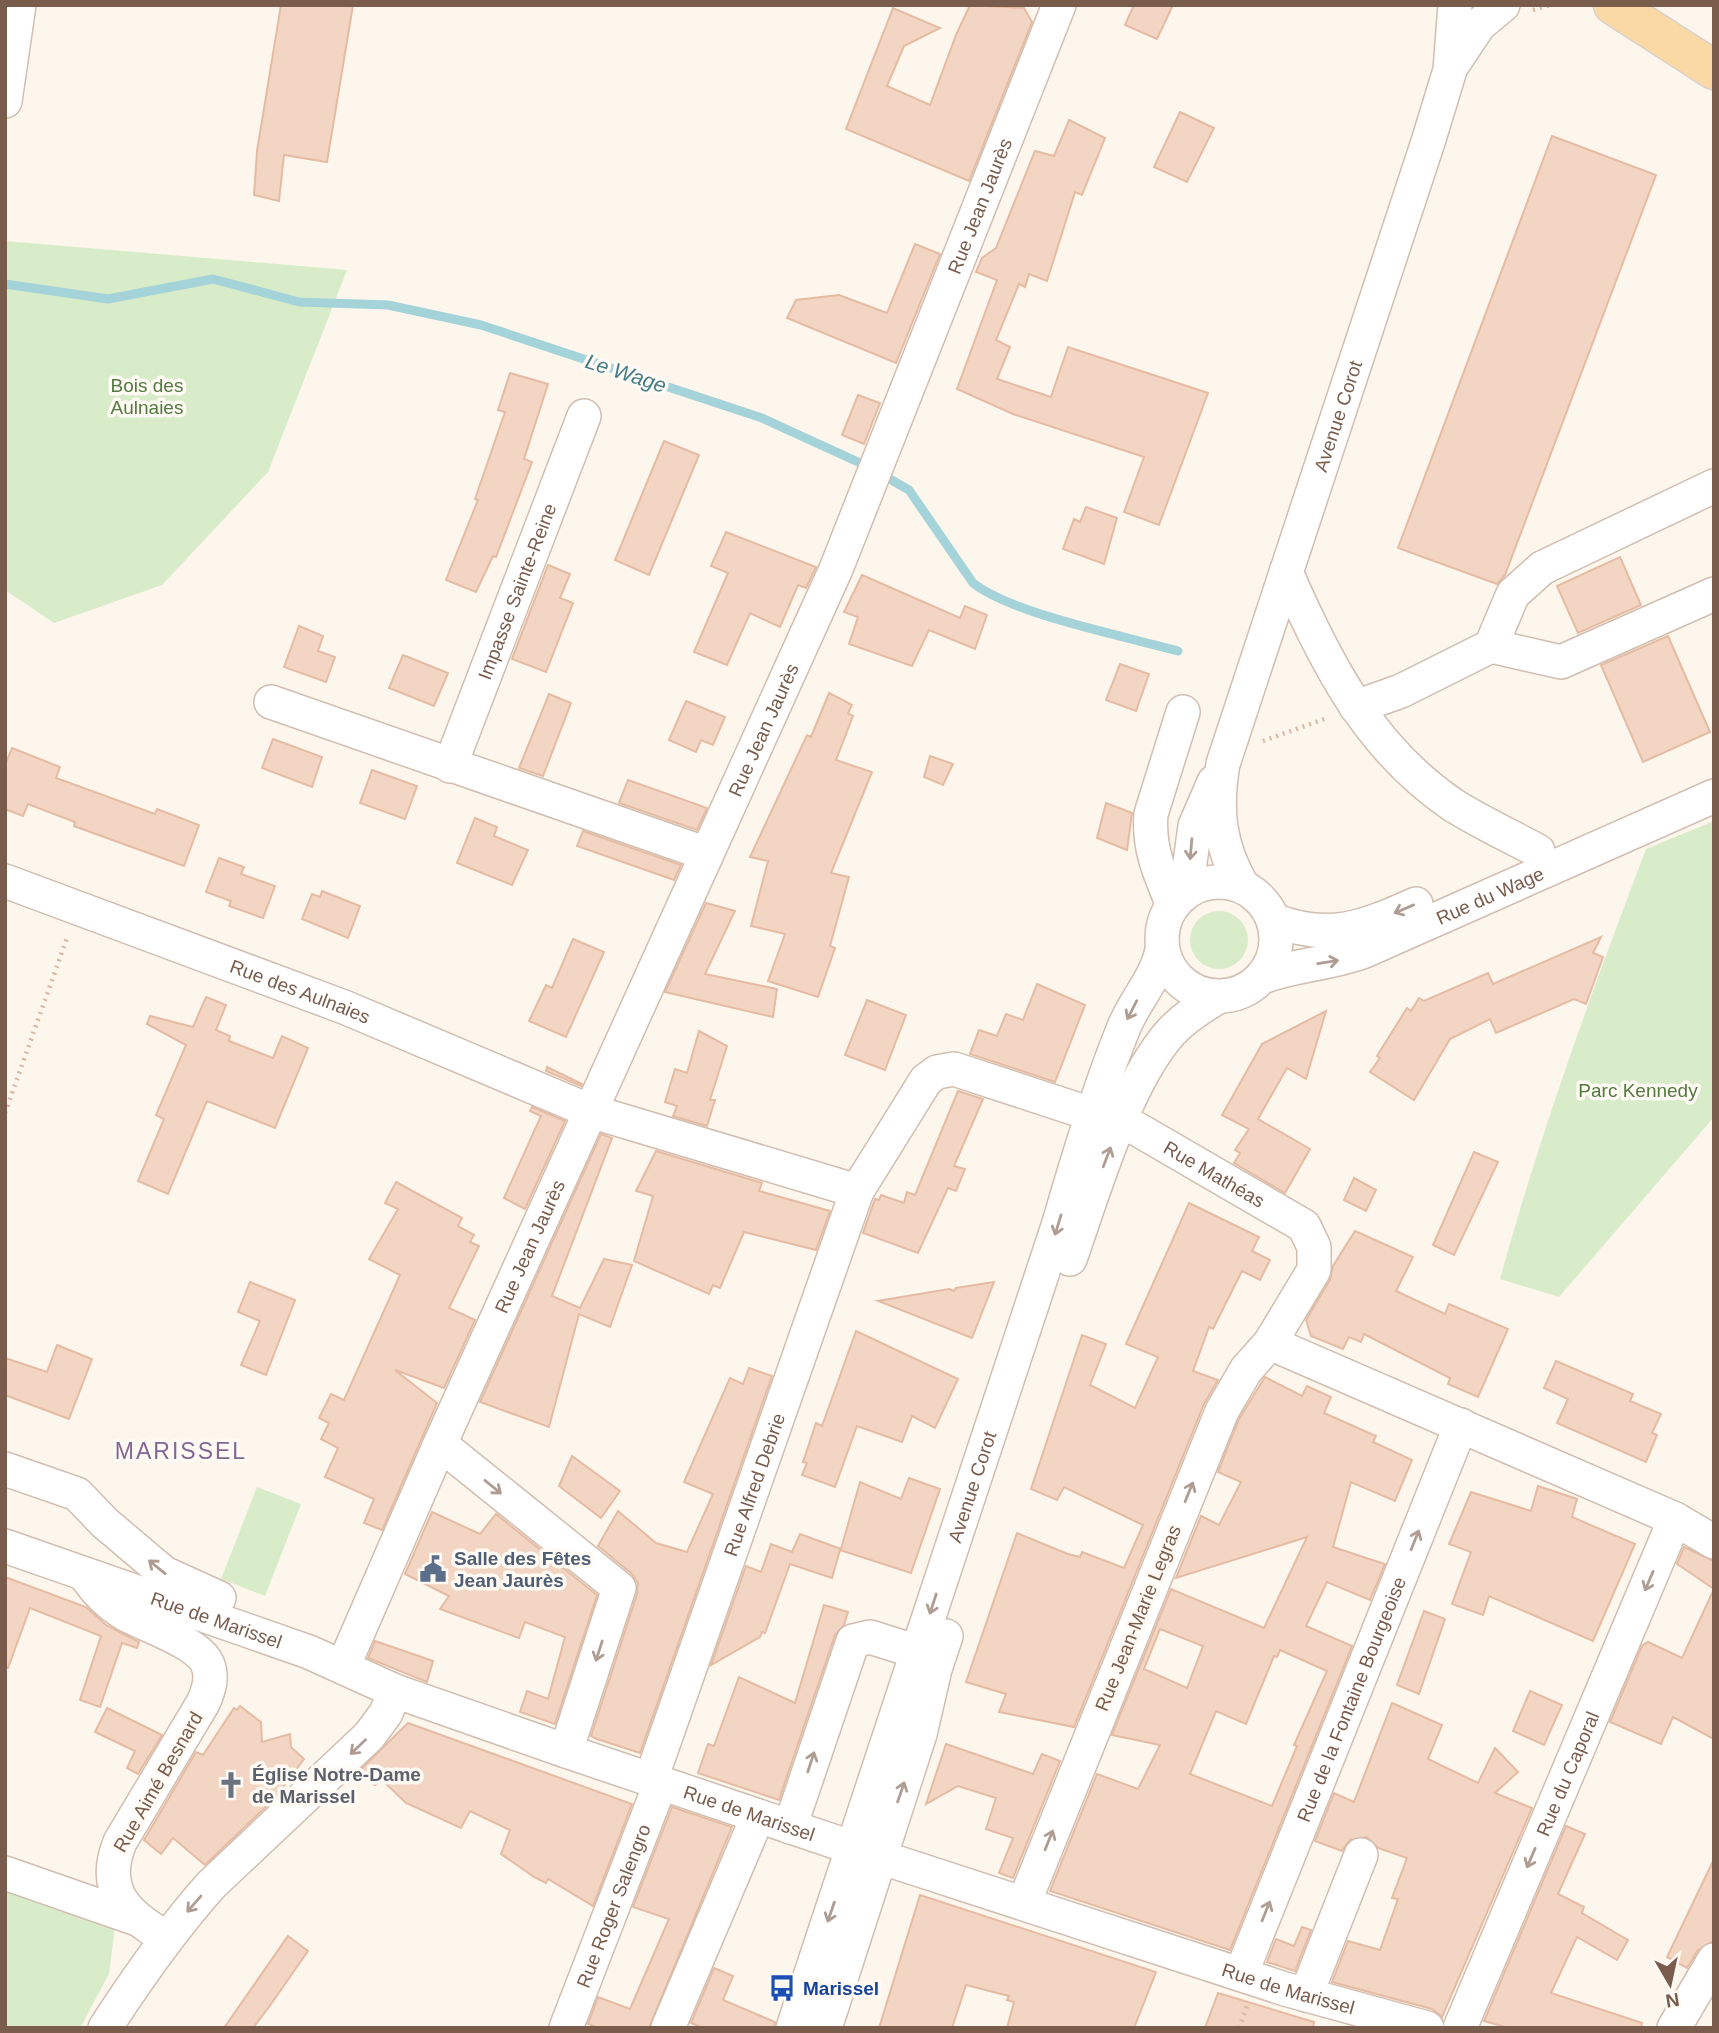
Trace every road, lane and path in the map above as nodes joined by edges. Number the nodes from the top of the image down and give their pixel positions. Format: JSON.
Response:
{"nodes":[{"id":1,"x":19,"y":5,"type":"edge"},
{"id":2,"x":1059,"y":5,"type":"edge"},
{"id":3,"x":1455,"y":5,"type":"edge"},
{"id":4,"x":1503,"y":5,"type":"edge"},
{"id":5,"x":1612,"y":5,"type":"edge"},
{"id":6,"x":1653,"y":5,"type":"edge"},
{"id":7,"x":1714,"y":47,"type":"edge"},
{"id":8,"x":1450,"y":70,"type":"junction"},
{"id":9,"x":1714,"y":71,"type":"edge"},
{"id":10,"x":5,"y":101,"type":"edge"},
{"id":11,"x":584,"y":416,"type":"dead end"},
{"id":12,"x":1714,"y":486,"type":"edge"},
{"id":13,"x":1286,"y":572,"type":"junction"},
{"id":14,"x":1714,"y":594,"type":"edge"},
{"id":15,"x":1491,"y":646,"type":"junction"},
{"id":16,"x":271,"y":702,"type":"dead end"},
{"id":17,"x":1356,"y":707,"type":"junction"},
{"id":18,"x":1183,"y":712,"type":"dead end"},
{"id":19,"x":1225,"y":760,"type":"junction"},
{"id":20,"x":450,"y":766,"type":"junction"},
{"id":21,"x":1714,"y":774,"type":"edge"},
{"id":22,"x":1714,"y":796,"type":"edge"},
{"id":23,"x":1538,"y":851,"type":"junction"},
{"id":24,"x":706,"y":854,"type":"junction"},
{"id":25,"x":5,"y":881,"type":"edge"},
{"id":26,"x":1243,"y":887,"type":"junction"},
{"id":27,"x":1180,"y":899,"type":"junction"},
{"id":28,"x":78,"y":907,"type":"junction"},
{"id":29,"x":1273,"y":920,"type":"junction"},
{"id":30,"x":1163,"y":950,"type":"junction"},
{"id":31,"x":1262,"y":978,"type":"junction"},
{"id":32,"x":1218,"y":997,"type":"junction"},
{"id":33,"x":590,"y":1111,"type":"junction"},
{"id":34,"x":5,"y":1114,"type":"edge"},
{"id":35,"x":1106,"y":1119,"type":"junction"},
{"id":36,"x":857,"y":1191,"type":"junction"},
{"id":37,"x":1270,"y":1343,"type":"junction"},
{"id":38,"x":1461,"y":1426,"type":"junction"},
{"id":39,"x":440,"y":1444,"type":"junction"},
{"id":40,"x":5,"y":1469,"type":"edge"},
{"id":41,"x":1675,"y":1518,"type":"junction"},
{"id":42,"x":1714,"y":1542,"type":"edge"},
{"id":43,"x":5,"y":1546,"type":"edge"},
{"id":44,"x":82,"y":1572,"type":"junction"},
{"id":45,"x":928,"y":1655,"type":"junction"},
{"id":46,"x":343,"y":1667,"type":"junction"},
{"id":47,"x":209,"y":1689,"type":"joint"},
{"id":48,"x":395,"y":1691,"type":"junction"},
{"id":49,"x":566,"y":1751,"type":"junction"},
{"id":50,"x":656,"y":1781,"type":"junction"},
{"id":51,"x":758,"y":1816,"type":"junction"},
{"id":52,"x":790,"y":1827,"type":"junction"},
{"id":53,"x":867,"y":1853,"type":"junction"},
{"id":54,"x":1361,"y":1855,"type":"dead end"},
{"id":55,"x":5,"y":1873,"type":"edge"},
{"id":56,"x":1024,"y":1903,"type":"junction"},
{"id":57,"x":134,"y":1918,"type":"junction"},
{"id":58,"x":165,"y":1937,"type":"junction"},
{"id":59,"x":1714,"y":1960,"type":"edge"},
{"id":60,"x":1241,"y":1974,"type":"junction"},
{"id":61,"x":1306,"y":1995,"type":"junction"},
{"id":62,"x":567,"y":2027,"type":"edge"},
{"id":63,"x":105,"y":2028,"type":"edge"},
{"id":64,"x":668,"y":2028,"type":"edge"},
{"id":65,"x":793,"y":2028,"type":"edge"},
{"id":66,"x":825,"y":2028,"type":"edge"},
{"id":67,"x":1427,"y":2028,"type":"edge"},
{"id":68,"x":1460,"y":2028,"type":"edge"},
{"id":69,"x":1674,"y":2028,"type":"edge"}],
"edges":[{"from":1,"to":10,"type":"street"},
{"from":2,"to":24,"type":"street","name":"Rue Jean Jaurès"},
{"from":3,"to":8,"type":"street","name":"Avenue Corot"},
{"from":4,"to":8,"type":"street","name":"Avenue Corot"},
{"from":5,"to":9,"type":"main road"},
{"from":6,"to":7,"type":"main road"},
{"from":8,"to":13,"type":"street","name":"Avenue Corot"},
{"from":11,"to":20,"type":"street","name":"Impasse Sainte-Reine"},
{"from":12,"to":15,"type":"street"},
{"from":13,"to":17,"type":"street"},
{"from":13,"to":19,"type":"street","name":"Avenue Corot"},
{"from":14,"to":15,"type":"street"},
{"from":15,"to":17,"type":"street"},
{"from":16,"to":20,"type":"street"},
{"from":17,"to":19,"type":"path"},
{"from":17,"to":23,"type":"street"},
{"from":18,"to":27,"type":"street"},
{"from":19,"to":26,"type":"street","name":"Avenue Corot"},
{"from":19,"to":27,"type":"street","name":"Avenue Corot","one_way":true},
{"from":20,"to":24,"type":"street"},
{"from":21,"to":23,"type":"street","name":"Rue du Wage"},
{"from":31,"to":22,"type":"street","name":"Rue du Wage","one_way":true},
{"from":23,"to":29,"type":"street","name":"Rue du Wage","one_way":true},
{"from":24,"to":33,"type":"street","name":"Rue Jean Jaurès"},
{"from":25,"to":28,"type":"street","name":"Rue des Aulnaies"},
{"from":26,"to":27,"type":"street"},
{"from":26,"to":29,"type":"street","name":"Avenue Corot"},
{"from":27,"to":30,"type":"street","name":"Avenue Corot"},
{"from":28,"to":33,"type":"street","name":"Rue des Aulnaies"},
{"from":28,"to":34,"type":"path"},
{"from":29,"to":31,"type":"street"},
{"from":30,"to":32,"type":"street"},
{"from":30,"to":35,"type":"street","name":"Avenue Corot","one_way":true},
{"from":31,"to":32,"type":"street","name":"Avenue Corot"},
{"from":32,"to":35,"type":"street","name":"Avenue Corot"},
{"from":33,"to":36,"type":"street"},
{"from":33,"to":39,"type":"street","name":"Rue Jean Jaurès"},
{"from":35,"to":36,"type":"street","name":"Rue Mathéas"},
{"from":35,"to":37,"type":"street","name":"Rue Mathéas"},
{"from":35,"to":45,"type":"street","name":"Avenue Corot"},
{"from":36,"to":50,"type":"street","name":"Rue Alfred Debrie"},
{"from":37,"to":38,"type":"street"},
{"from":56,"to":37,"type":"street","name":"Rue Jean-Marie Legras","one_way":true},
{"from":38,"to":41,"type":"street"},
{"from":60,"to":38,"type":"street","name":"Rue de la Fontaine Bourgeoise","one_way":true},
{"from":39,"to":46,"type":"street","name":"Rue Jean Jaurès"},
{"from":39,"to":49,"type":"street","one_way":true},
{"from":46,"to":40,"type":"street","one_way":true},
{"from":41,"to":42,"type":"street"},
{"from":41,"to":68,"type":"street","name":"Rue du Caporal","one_way":true},
{"from":43,"to":44,"type":"street","name":"Rue de Marissel"},
{"from":44,"to":46,"type":"street","name":"Rue de Marissel"},
{"from":44,"to":47,"type":"street","name":"Rue de Marissel"},
{"from":52,"to":45,"type":"street","one_way":true},
{"from":45,"to":53,"type":"street","name":"Avenue Corot"},
{"from":46,"to":48,"type":"street","name":"Rue de Marissel"},
{"from":47,"to":57,"type":"street","name":"Rue Aimé Besnard"},
{"from":48,"to":49,"type":"street","name":"Rue de Marissel"},
{"from":48,"to":58,"type":"street","one_way":true},
{"from":49,"to":50,"type":"street","name":"Rue de Marissel"},
{"from":50,"to":51,"type":"street","name":"Rue de Marissel"},
{"from":50,"to":62,"type":"street","name":"Rue Roger Salengro"},
{"from":51,"to":52,"type":"street","name":"Rue de Marissel"},
{"from":51,"to":64,"type":"street"},
{"from":52,"to":53,"type":"street","name":"Rue de Marissel"},
{"from":53,"to":56,"type":"street","name":"Rue de Marissel"},
{"from":53,"to":65,"type":"street","name":"Avenue Corot","one_way":true},
{"from":53,"to":66,"type":"street","name":"Avenue Corot"},
{"from":54,"to":61,"type":"street"},
{"from":55,"to":57,"type":"street"},
{"from":56,"to":60,"type":"street","name":"Rue de Marissel"},
{"from":57,"to":58,"type":"street","name":"Rue Aimé Besnard"},
{"from":58,"to":63,"type":"street"},
{"from":59,"to":69,"type":"street"},
{"from":60,"to":61,"type":"street","name":"Rue de Marissel"},
{"from":61,"to":67,"type":"street","name":"Rue de Marissel"}]}
